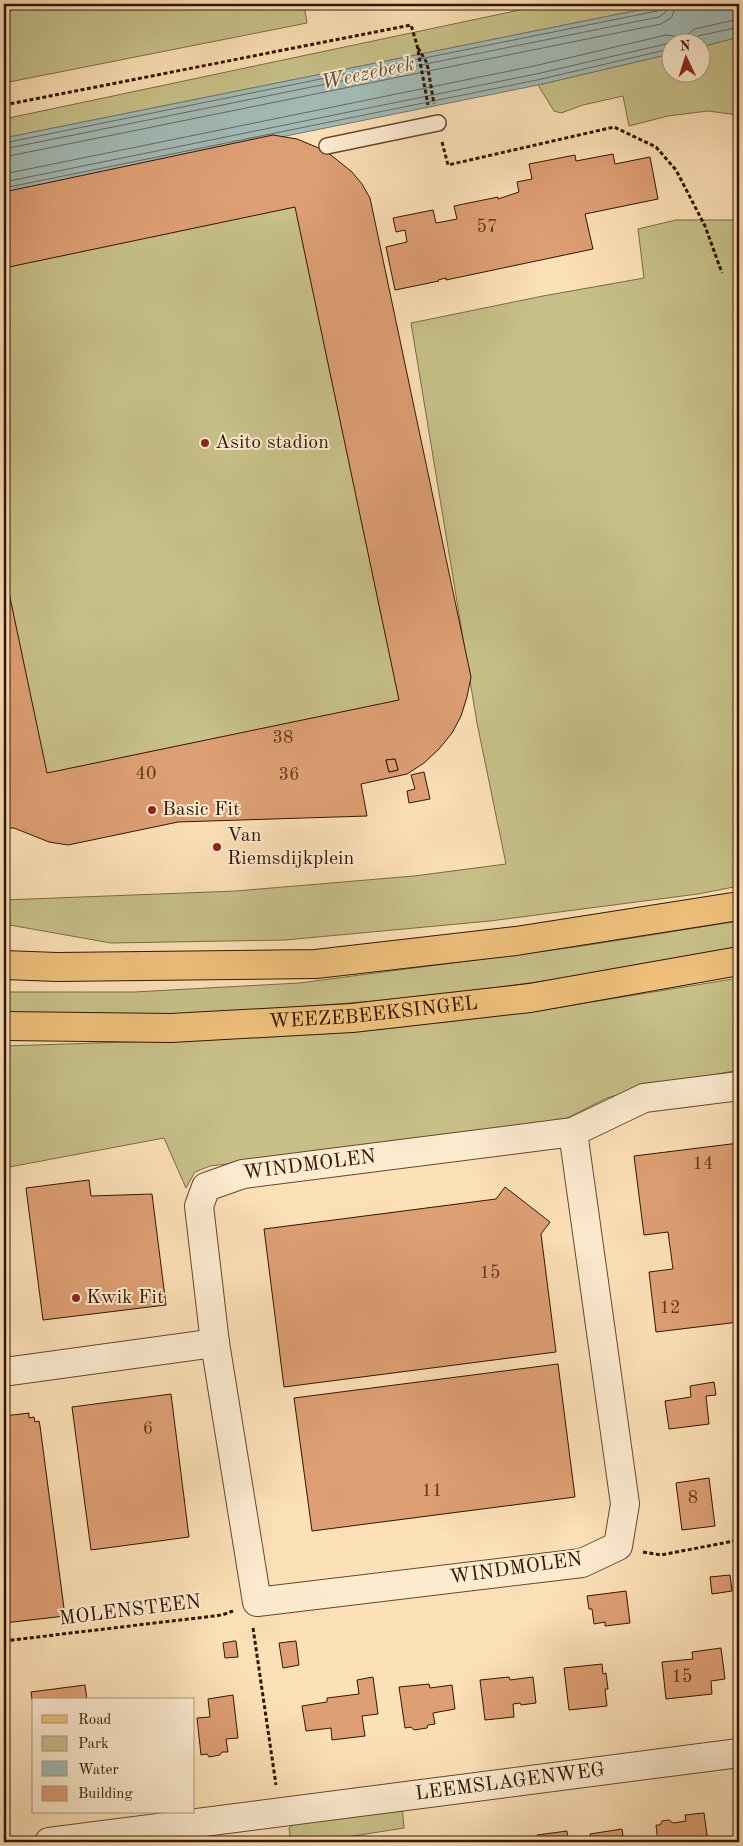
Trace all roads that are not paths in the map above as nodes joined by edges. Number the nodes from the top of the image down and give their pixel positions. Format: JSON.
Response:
{"nodes":[{"id":1,"x":434,"y":115,"type":"road end"},
{"id":2,"x":327,"y":146,"type":"dead end"},
{"id":3,"x":739,"y":906,"type":"edge"},
{"id":4,"x":739,"y":961,"type":"edge"},
{"id":5,"x":4,"y":965,"type":"edge"},
{"id":6,"x":4,"y":1026,"type":"edge"},
{"id":7,"x":739,"y":1086,"type":"edge"},
{"id":8,"x":573,"y":1132,"type":"junction"},
{"id":9,"x":215,"y":1343,"type":"junction"},
{"id":10,"x":4,"y":1372,"type":"edge"},
{"id":11,"x":739,"y":1753,"type":"edge"},
{"id":12,"x":49,"y":1842,"type":"edge"}],
"edges":[{"from":1,"to":2,"type":"lane"},
{"from":3,"to":5,"type":"main road"},
{"from":4,"to":6,"type":"main road","name":"WEEZEBEEKSINGEL"},
{"from":7,"to":8,"type":"street","name":"WINDMOLEN"},
{"from":8,"to":9,"type":"street","name":"WINDMOLEN"},
{"from":8,"to":9,"type":"street","name":"WINDMOLEN"},
{"from":9,"to":10,"type":"street"},
{"from":11,"to":12,"type":"street","name":"LEEMSLAGENWEG"}]}
